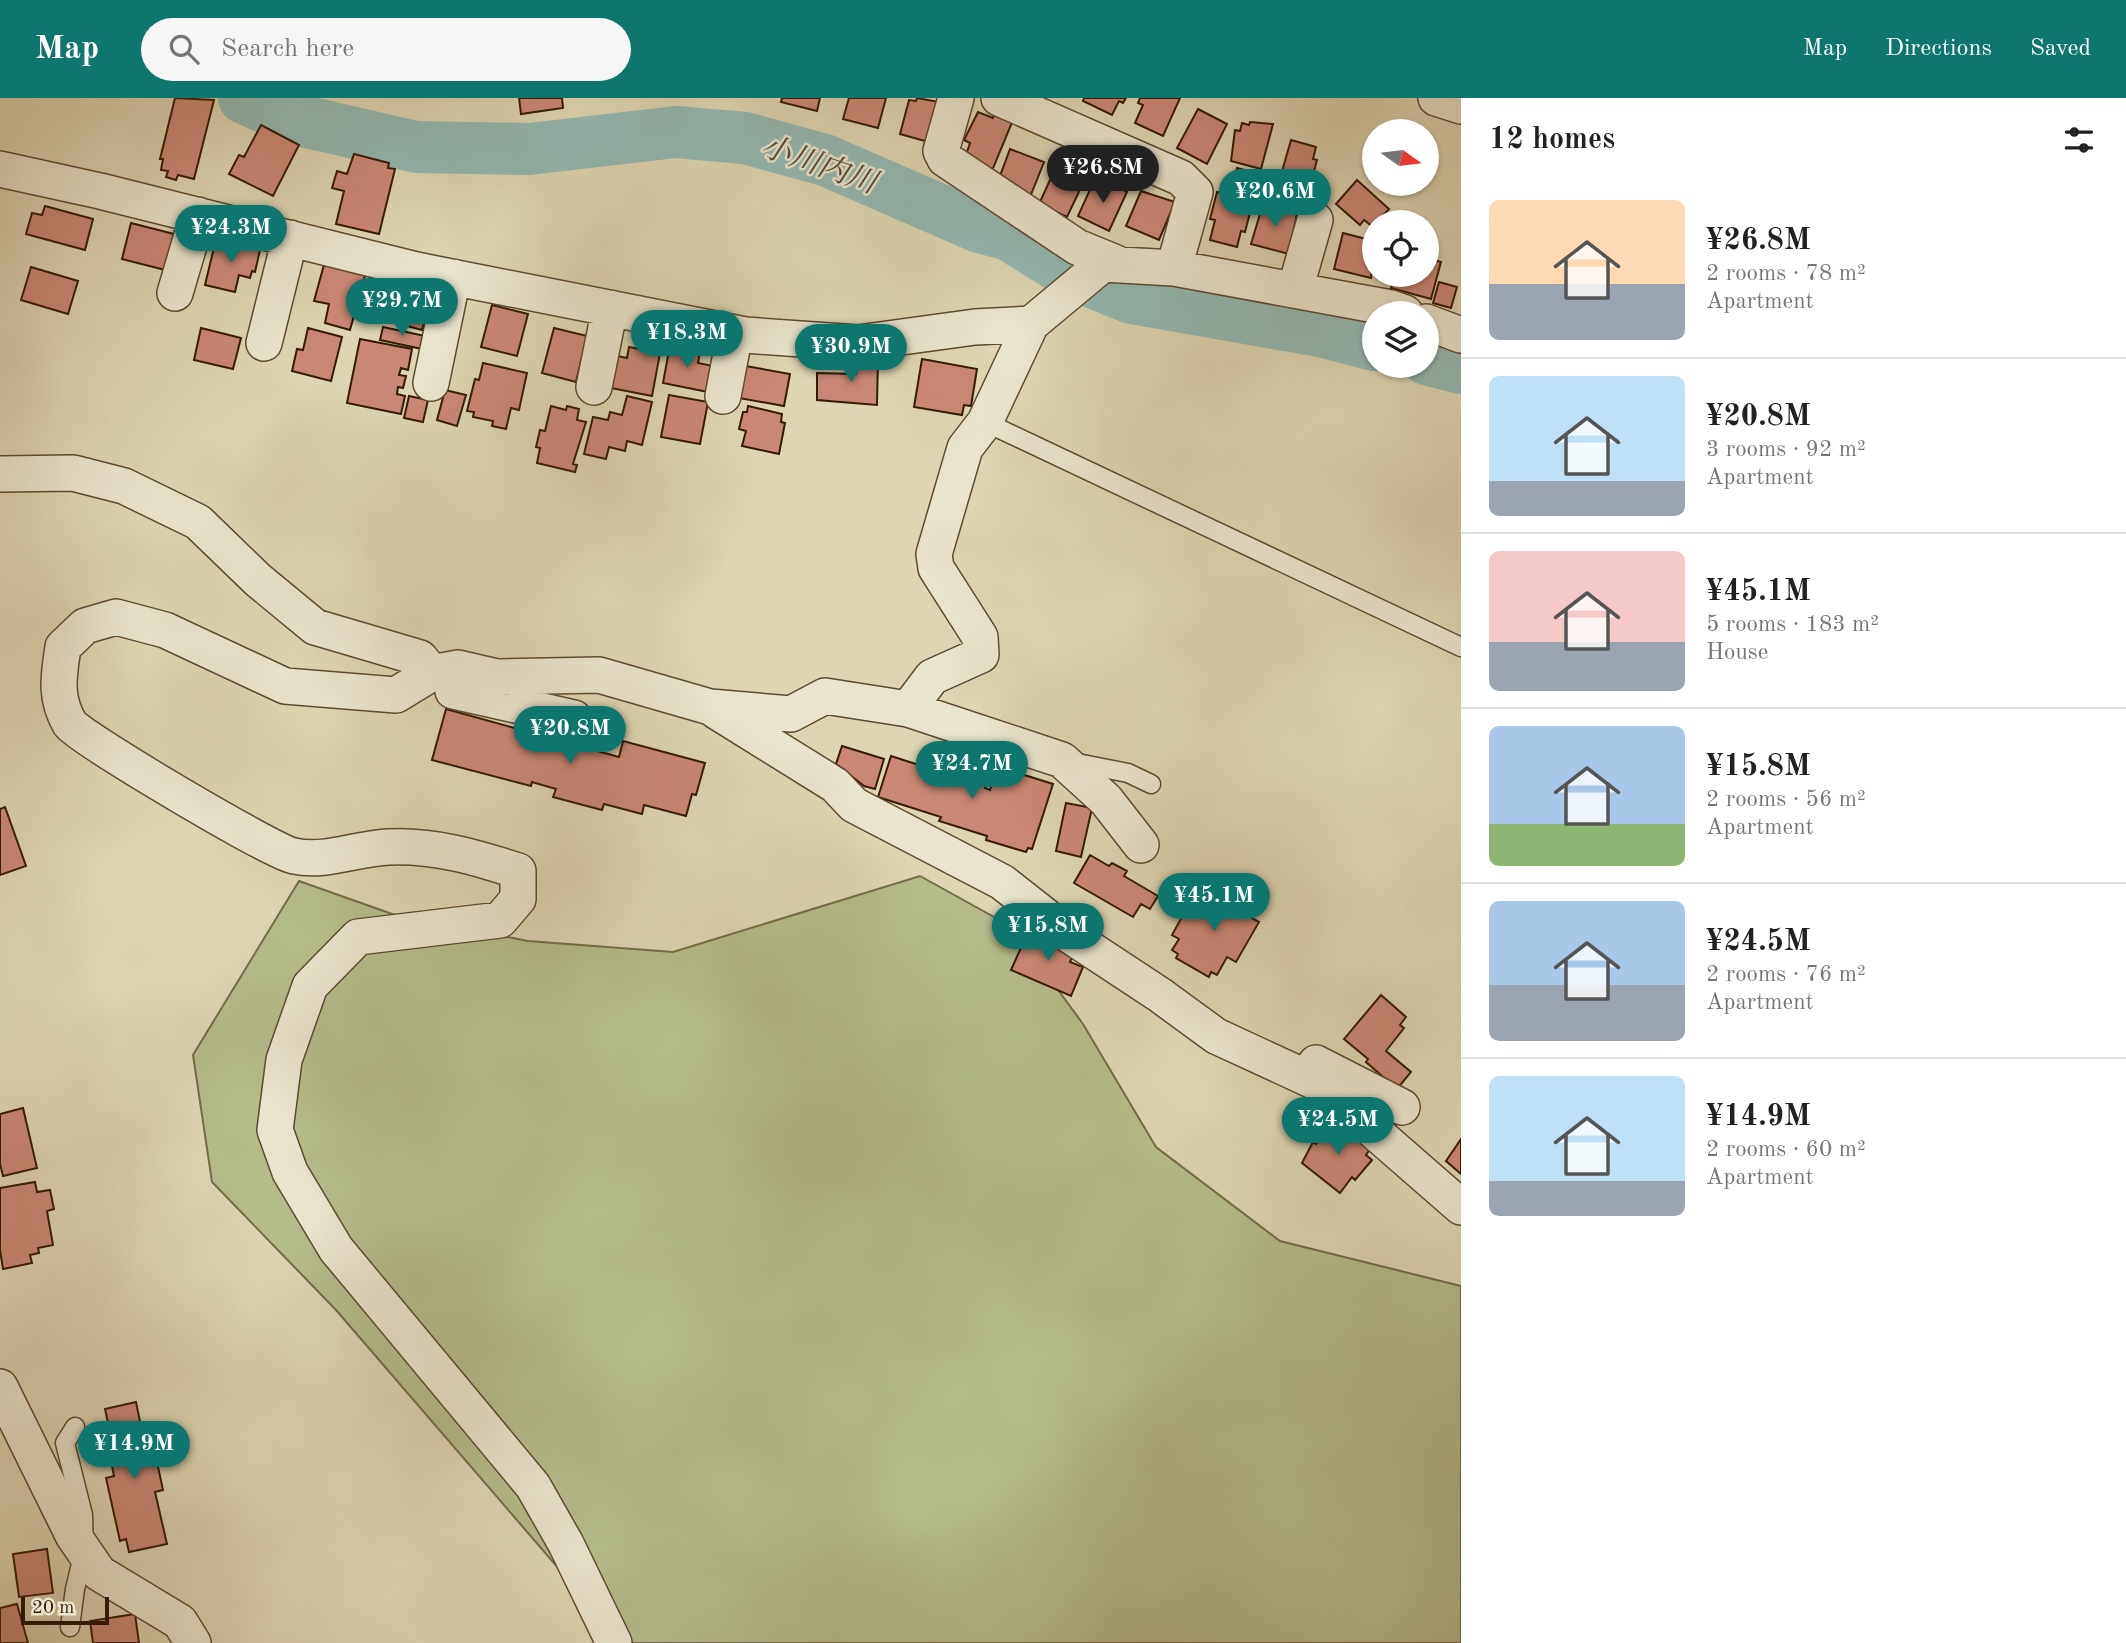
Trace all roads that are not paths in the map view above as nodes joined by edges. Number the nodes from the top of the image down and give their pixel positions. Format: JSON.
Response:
{"nodes":[{"id":1,"x":956,"y":98,"type":"edge"},
{"id":2,"x":999,"y":98,"type":"edge"},
{"id":3,"x":1436,"y":98,"type":"edge"},
{"id":4,"x":1461,"y":106,"type":"edge"},
{"id":5,"x":0,"y":169,"type":"edge"},
{"id":6,"x":198,"y":215,"type":"junction"},
{"id":7,"x":1315,"y":220,"type":"dead end"},
{"id":8,"x":290,"y":238,"type":"junction"},
{"id":9,"x":1110,"y":264,"type":"junction"},
{"id":10,"x":1174,"y":268,"type":"junction"},
{"id":11,"x":453,"y":277,"type":"junction"},
{"id":12,"x":1295,"y":290,"type":"junction"},
{"id":13,"x":175,"y":293,"type":"dead end"},
{"id":14,"x":1362,"y":303,"type":"edge"},
{"id":15,"x":610,"y":308,"type":"junction"},
{"id":16,"x":1039,"y":317,"type":"junction"},
{"id":17,"x":1439,"y":327,"type":"edge"},
{"id":18,"x":735,"y":333,"type":"junction"},
{"id":19,"x":1461,"y":335,"type":"edge"},
{"id":20,"x":264,"y":344,"type":"dead end"},
{"id":21,"x":431,"y":383,"type":"dead end"},
{"id":22,"x":594,"y":387,"type":"dead end"},
{"id":23,"x":723,"y":396,"type":"dead end"},
{"id":24,"x":985,"y":422,"type":"junction"},
{"id":25,"x":4,"y":481,"type":"edge"},
{"id":26,"x":1461,"y":647,"type":"edge"},
{"id":27,"x":424,"y":678,"type":"junction"},
{"id":28,"x":710,"y":707,"type":"junction"},
{"id":29,"x":908,"y":709,"type":"junction"},
{"id":30,"x":574,"y":718,"type":"dead end"},
{"id":31,"x":1062,"y":760,"type":"junction"},
{"id":32,"x":1151,"y":784,"type":"dead end"},
{"id":33,"x":1142,"y":845,"type":"dead end"},
{"id":34,"x":1278,"y":1065,"type":"junction"},
{"id":35,"x":1402,"y":1107,"type":"dead end"},
{"id":36,"x":1461,"y":1207,"type":"edge"},
{"id":37,"x":0,"y":1387,"type":"edge"},
{"id":38,"x":75,"y":1427,"type":"dead end"},
{"id":39,"x":84,"y":1552,"type":"junction"},
{"id":40,"x":70,"y":1627,"type":"dead end"},
{"id":41,"x":193,"y":1643,"type":"edge"},
{"id":42,"x":614,"y":1643,"type":"edge"}],
"edges":[{"from":1,"to":9,"type":"street"},
{"from":2,"to":10,"type":"street"},
{"from":3,"to":4,"type":"street"},
{"from":5,"to":6,"type":"street"},
{"from":6,"to":8,"type":"street"},
{"from":6,"to":13,"type":"street"},
{"from":7,"to":12,"type":"street"},
{"from":8,"to":11,"type":"street"},
{"from":8,"to":20,"type":"street"},
{"from":9,"to":10,"type":"street"},
{"from":9,"to":16,"type":"street"},
{"from":10,"to":12,"type":"street"},
{"from":11,"to":15,"type":"street"},
{"from":11,"to":21,"type":"street"},
{"from":12,"to":14,"type":"street"},
{"from":15,"to":18,"type":"street"},
{"from":15,"to":22,"type":"street"},
{"from":16,"to":18,"type":"street"},
{"from":16,"to":24,"type":"street"},
{"from":17,"to":19,"type":"street"},
{"from":18,"to":23,"type":"street"},
{"from":24,"to":26,"type":"lane"},
{"from":24,"to":29,"type":"street"},
{"from":25,"to":27,"type":"street"},
{"from":27,"to":28,"type":"street"},
{"from":27,"to":30,"type":"street"},
{"from":27,"to":42,"type":"street"},
{"from":28,"to":29,"type":"street"},
{"from":28,"to":34,"type":"street"},
{"from":29,"to":31,"type":"street"},
{"from":31,"to":32,"type":"lane"},
{"from":31,"to":33,"type":"street"},
{"from":34,"to":35,"type":"street"},
{"from":34,"to":36,"type":"street"},
{"from":37,"to":39,"type":"street"},
{"from":38,"to":39,"type":"lane"},
{"from":39,"to":40,"type":"lane"},
{"from":39,"to":41,"type":"street"}]}
